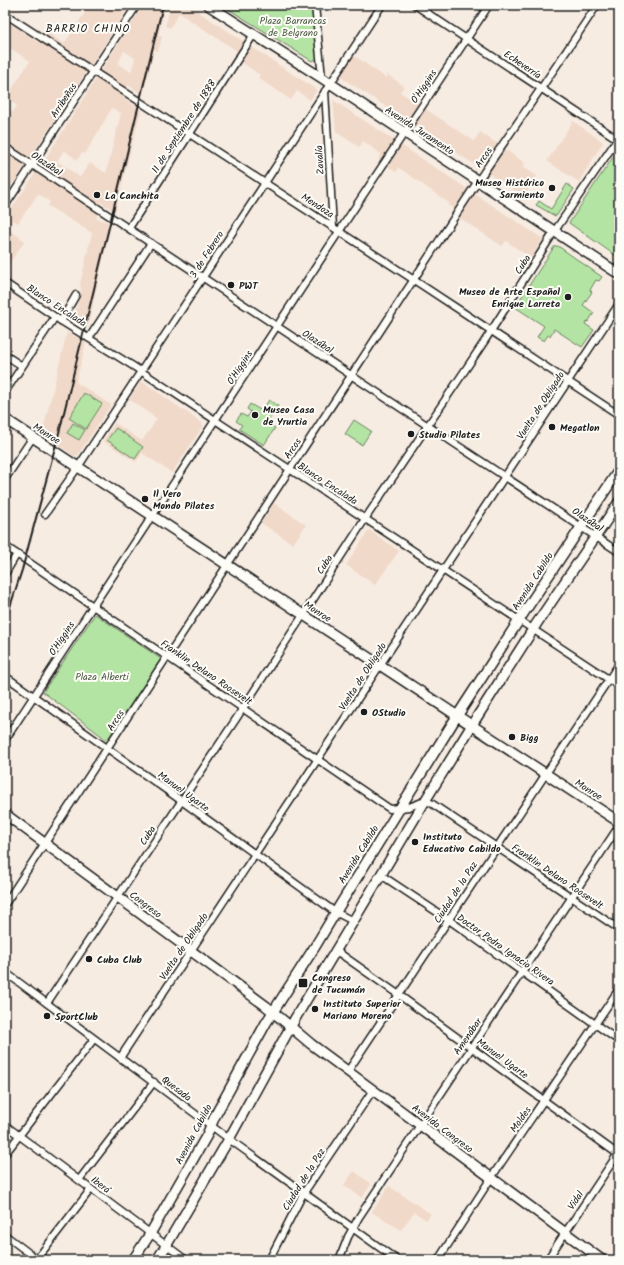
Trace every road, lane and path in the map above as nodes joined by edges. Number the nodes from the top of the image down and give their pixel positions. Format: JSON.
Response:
{"nodes":[{"id":1,"x":137,"y":5,"type":"edge"},
{"id":2,"x":208,"y":5,"type":"edge"},
{"id":3,"x":315,"y":5,"type":"edge"},
{"id":4,"x":382,"y":5,"type":"edge"},
{"id":5,"x":415,"y":5,"type":"edge"},
{"id":6,"x":489,"y":5,"type":"edge"},
{"id":7,"x":597,"y":5,"type":"edge"},
{"id":8,"x":5,"y":14,"type":"edge"},
{"id":9,"x":254,"y":34,"type":"junction"},
{"id":10,"x":467,"y":38,"type":"junction"},
{"id":11,"x":94,"y":71,"type":"junction"},
{"id":12,"x":322,"y":78,"type":"junction"},
{"id":13,"x":328,"y":88,"type":"junction"},
{"id":14,"x":541,"y":88,"type":"junction"},
{"id":15,"x":404,"y":132,"type":"junction"},
{"id":16,"x":190,"y":134,"type":"junction"},
{"id":17,"x":619,"y":138,"type":"edge"},
{"id":18,"x":5,"y":147,"type":"edge"},
{"id":19,"x":32,"y":166,"type":"junction"},
{"id":20,"x":478,"y":181,"type":"junction"},
{"id":21,"x":265,"y":183,"type":"junction"},
{"id":22,"x":5,"y":206,"type":"edge"},
{"id":23,"x":333,"y":227,"type":"junction"},
{"id":24,"x":129,"y":228,"type":"junction"},
{"id":25,"x":340,"y":231,"type":"junction"},
{"id":26,"x":554,"y":232,"type":"junction"},
{"id":27,"x":151,"y":243,"type":"junction"},
{"id":28,"x":619,"y":274,"type":"edge"},
{"id":29,"x":203,"y":277,"type":"junction"},
{"id":30,"x":414,"y":280,"type":"junction"},
{"id":31,"x":5,"y":283,"type":"edge"},
{"id":32,"x":76,"y":295,"type":"dead end"},
{"id":33,"x":619,"y":304,"type":"edge"},
{"id":34,"x":55,"y":317,"type":"junction"},
{"id":35,"x":62,"y":321,"type":"junction"},
{"id":36,"x":277,"y":326,"type":"junction"},
{"id":37,"x":491,"y":331,"type":"junction"},
{"id":38,"x":89,"y":338,"type":"junction"},
{"id":39,"x":5,"y":355,"type":"edge"},
{"id":40,"x":22,"y":366,"type":"junction"},
{"id":41,"x":140,"y":371,"type":"junction"},
{"id":42,"x":352,"y":375,"type":"junction"},
{"id":43,"x":568,"y":382,"type":"junction"},
{"id":44,"x":5,"y":392,"type":"edge"},
{"id":45,"x":619,"y":416,"type":"edge"},
{"id":46,"x":5,"y":419,"type":"edge"},
{"id":47,"x":216,"y":420,"type":"junction"},
{"id":48,"x":428,"y":425,"type":"junction"},
{"id":49,"x":33,"y":437,"type":"junction"},
{"id":50,"x":78,"y":466,"type":"junction"},
{"id":51,"x":290,"y":470,"type":"junction"},
{"id":52,"x":619,"y":470,"type":"edge"},
{"id":53,"x":506,"y":476,"type":"junction"},
{"id":54,"x":5,"y":479,"type":"edge"},
{"id":55,"x":619,"y":502,"type":"edge"},
{"id":56,"x":45,"y":514,"type":"dead end"},
{"id":57,"x":153,"y":516,"type":"junction"},
{"id":58,"x":365,"y":519,"type":"junction"},
{"id":59,"x":581,"y":526,"type":"junction"},
{"id":60,"x":596,"y":536,"type":"junction"},
{"id":61,"x":5,"y":546,"type":"edge"},
{"id":62,"x":619,"y":552,"type":"edge"},
{"id":63,"x":17,"y":554,"type":"junction"},
{"id":64,"x":227,"y":565,"type":"junction"},
{"id":65,"x":443,"y":570,"type":"junction"},
{"id":66,"x":5,"y":574,"type":"edge"},
{"id":67,"x":93,"y":607,"type":"junction"},
{"id":68,"x":303,"y":615,"type":"junction"},
{"id":69,"x":519,"y":620,"type":"junction"},
{"id":70,"x":534,"y":629,"type":"junction"},
{"id":71,"x":168,"y":657,"type":"junction"},
{"id":72,"x":619,"y":664,"type":"edge"},
{"id":73,"x":381,"y":666,"type":"junction"},
{"id":74,"x":5,"y":676,"type":"edge"},
{"id":75,"x":609,"y":680,"type":"junction"},
{"id":76,"x":619,"y":686,"type":"edge"},
{"id":77,"x":34,"y":697,"type":"junction"},
{"id":78,"x":243,"y":708,"type":"junction"},
{"id":79,"x":457,"y":716,"type":"junction"},
{"id":80,"x":472,"y":726,"type":"junction"},
{"id":81,"x":5,"y":740,"type":"edge"},
{"id":82,"x":108,"y":749,"type":"junction"},
{"id":83,"x":318,"y":760,"type":"junction"},
{"id":84,"x":546,"y":774,"type":"junction"},
{"id":85,"x":181,"y":801,"type":"junction"},
{"id":86,"x":425,"y":801,"type":"junction"},
{"id":87,"x":400,"y":808,"type":"junction"},
{"id":88,"x":5,"y":814,"type":"edge"},
{"id":89,"x":619,"y":822,"type":"edge"},
{"id":90,"x":619,"y":826,"type":"edge"},
{"id":91,"x":45,"y":843,"type":"junction"},
{"id":92,"x":497,"y":848,"type":"junction"},
{"id":93,"x":256,"y":855,"type":"junction"},
{"id":94,"x":381,"y":876,"type":"junction"},
{"id":95,"x":118,"y":897,"type":"junction"},
{"id":96,"x":571,"y":898,"type":"junction"},
{"id":97,"x":5,"y":904,"type":"edge"},
{"id":98,"x":335,"y":912,"type":"junction"},
{"id":99,"x":448,"y":920,"type":"junction"},
{"id":100,"x":352,"y":921,"type":"junction"},
{"id":101,"x":619,"y":929,"type":"edge"},
{"id":102,"x":335,"y":950,"type":"junction"},
{"id":103,"x":192,"y":951,"type":"junction"},
{"id":104,"x":5,"y":972,"type":"edge"},
{"id":105,"x":522,"y":973,"type":"junction"},
{"id":106,"x":619,"y":989,"type":"edge"},
{"id":107,"x":399,"y":995,"type":"junction"},
{"id":108,"x":47,"y":1004,"type":"junction"},
{"id":109,"x":277,"y":1014,"type":"junction"},
{"id":110,"x":596,"y":1025,"type":"junction"},
{"id":111,"x":290,"y":1027,"type":"junction"},
{"id":112,"x":94,"y":1039,"type":"junction"},
{"id":113,"x":619,"y":1041,"type":"edge"},
{"id":114,"x":471,"y":1048,"type":"junction"},
{"id":115,"x":120,"y":1058,"type":"junction"},
{"id":116,"x":348,"y":1071,"type":"junction"},
{"id":117,"x":154,"y":1082,"type":"junction"},
{"id":118,"x":373,"y":1090,"type":"junction"},
{"id":119,"x":544,"y":1101,"type":"junction"},
{"id":120,"x":5,"y":1124,"type":"edge"},
{"id":121,"x":211,"y":1125,"type":"junction"},
{"id":122,"x":420,"y":1125,"type":"junction"},
{"id":123,"x":19,"y":1135,"type":"junction"},
{"id":124,"x":229,"y":1140,"type":"junction"},
{"id":125,"x":5,"y":1154,"type":"edge"},
{"id":126,"x":619,"y":1154,"type":"edge"},
{"id":127,"x":491,"y":1178,"type":"junction"},
{"id":128,"x":79,"y":1180,"type":"junction"},
{"id":129,"x":91,"y":1189,"type":"junction"},
{"id":130,"x":303,"y":1194,"type":"junction"},
{"id":131,"x":352,"y":1229,"type":"junction"},
{"id":132,"x":565,"y":1233,"type":"junction"},
{"id":133,"x":150,"y":1234,"type":"junction"},
{"id":134,"x":5,"y":1235,"type":"edge"},
{"id":135,"x":166,"y":1246,"type":"junction"},
{"id":136,"x":37,"y":1260,"type":"edge"},
{"id":137,"x":133,"y":1260,"type":"edge"},
{"id":138,"x":157,"y":1260,"type":"edge"},
{"id":139,"x":186,"y":1260,"type":"edge"},
{"id":140,"x":269,"y":1260,"type":"edge"},
{"id":141,"x":339,"y":1260,"type":"edge"},
{"id":142,"x":397,"y":1260,"type":"edge"},
{"id":143,"x":438,"y":1260,"type":"edge"},
{"id":144,"x":547,"y":1260,"type":"edge"},
{"id":145,"x":602,"y":1260,"type":"edge"}],
"edges":[{"from":1,"to":11,"type":"street","name":"Arribeños"},
{"from":2,"to":9,"type":"main road","name":"Avenida Juramento"},
{"from":3,"to":12,"type":"street"},
{"from":4,"to":13,"type":"street","name":"3 de Febrero"},
{"from":5,"to":10,"type":"street","name":"Echeverría"},
{"from":6,"to":10,"type":"street","name":"O'Higgins"},
{"from":7,"to":14,"type":"street","name":"Arcos"},
{"from":8,"to":11,"type":"street","name":"Mendoza"},
{"from":9,"to":12,"type":"main road","name":"Avenida Juramento"},
{"from":9,"to":16,"type":"street","name":"11 de Septiembre de 1888"},
{"from":10,"to":14,"type":"street","name":"Echeverría"},
{"from":10,"to":15,"type":"street","name":"O'Higgins"},
{"from":11,"to":16,"type":"street","name":"Mendoza"},
{"from":11,"to":19,"type":"street","name":"Arribeños"},
{"from":12,"to":13,"type":"main road","name":"Avenida Juramento"},
{"from":13,"to":15,"type":"main road","name":"Avenida Juramento"},
{"from":13,"to":21,"type":"street","name":"3 de Febrero"},
{"from":13,"to":23,"type":"street","name":"Zavalía"},
{"from":14,"to":17,"type":"street","name":"Echeverría"},
{"from":14,"to":20,"type":"street","name":"Arcos"},
{"from":15,"to":20,"type":"main road","name":"Avenida Juramento"},
{"from":15,"to":25,"type":"street","name":"O'Higgins"},
{"from":16,"to":21,"type":"street","name":"Mendoza"},
{"from":16,"to":24,"type":"street","name":"11 de Septiembre de 1888"},
{"from":17,"to":26,"type":"street","name":"Cuba"},
{"from":18,"to":19,"type":"street","name":"Olazábal"},
{"from":19,"to":22,"type":"street","name":"Arribeños"},
{"from":19,"to":24,"type":"street","name":"Olazábal"},
{"from":20,"to":26,"type":"main road","name":"Avenida Juramento"},
{"from":20,"to":30,"type":"street","name":"Arcos"},
{"from":21,"to":23,"type":"street","name":"Mendoza"},
{"from":21,"to":29,"type":"street","name":"3 de Febrero"},
{"from":23,"to":25,"type":"street","name":"Mendoza"},
{"from":24,"to":27,"type":"street","name":"Olazábal"},
{"from":25,"to":30,"type":"street","name":"Mendoza"},
{"from":25,"to":36,"type":"street","name":"O'Higgins"},
{"from":26,"to":28,"type":"main road","name":"Avenida Juramento"},
{"from":26,"to":37,"type":"street","name":"Cuba"},
{"from":27,"to":29,"type":"street","name":"Olazábal"},
{"from":27,"to":38,"type":"street"},
{"from":29,"to":36,"type":"street","name":"Olazábal"},
{"from":29,"to":41,"type":"street","name":"3 de Febrero"},
{"from":30,"to":37,"type":"street","name":"Mendoza"},
{"from":30,"to":42,"type":"street","name":"Arcos"},
{"from":31,"to":34,"type":"street","name":"Blanco Encalada"},
{"from":32,"to":35,"type":"street"},
{"from":33,"to":43,"type":"street","name":"Vuelta de Obligado"},
{"from":34,"to":35,"type":"street","name":"Blanco Encalada"},
{"from":34,"to":40,"type":"street"},
{"from":35,"to":38,"type":"street","name":"Blanco Encalada"},
{"from":36,"to":42,"type":"street","name":"Olazábal"},
{"from":36,"to":47,"type":"street","name":"O'Higgins"},
{"from":37,"to":43,"type":"street","name":"Mendoza"},
{"from":37,"to":48,"type":"street","name":"Cuba"},
{"from":38,"to":41,"type":"street","name":"Blanco Encalada"},
{"from":39,"to":40,"type":"street"},
{"from":40,"to":44,"type":"street"},
{"from":41,"to":47,"type":"street","name":"Blanco Encalada"},
{"from":41,"to":50,"type":"street","name":"3 de Febrero"},
{"from":42,"to":48,"type":"street","name":"Olazábal"},
{"from":42,"to":51,"type":"street","name":"Arcos"},
{"from":43,"to":45,"type":"street","name":"Mendoza"},
{"from":43,"to":53,"type":"street","name":"Vuelta de Obligado"},
{"from":46,"to":49,"type":"main road","name":"Monroe"},
{"from":47,"to":51,"type":"street","name":"Blanco Encalada"},
{"from":47,"to":57,"type":"street","name":"O'Higgins"},
{"from":48,"to":53,"type":"street","name":"Olazábal"},
{"from":48,"to":58,"type":"street","name":"Cuba"},
{"from":49,"to":50,"type":"main road","name":"Monroe"},
{"from":49,"to":54,"type":"street"},
{"from":50,"to":56,"type":"street","name":"3 de Febrero"},
{"from":50,"to":57,"type":"main road","name":"Monroe"},
{"from":51,"to":58,"type":"street","name":"Blanco Encalada"},
{"from":51,"to":64,"type":"street","name":"Arcos"},
{"from":52,"to":59,"type":"main road","name":"Avenida Cabildo"},
{"from":53,"to":59,"type":"street","name":"Olazábal"},
{"from":53,"to":65,"type":"street","name":"Vuelta de Obligado"},
{"from":55,"to":60,"type":"main road"},
{"from":57,"to":64,"type":"main road","name":"Monroe"},
{"from":57,"to":67,"type":"street","name":"O'Higgins"},
{"from":58,"to":65,"type":"street","name":"Blanco Encalada"},
{"from":58,"to":68,"type":"street","name":"Cuba"},
{"from":59,"to":60,"type":"street","name":"Olazábal"},
{"from":59,"to":69,"type":"main road","name":"Avenida Cabildo"},
{"from":60,"to":62,"type":"street","name":"Olazábal"},
{"from":60,"to":70,"type":"main road"},
{"from":61,"to":63,"type":"street","name":"Franklin Delano Roosevelt"},
{"from":63,"to":66,"type":"street"},
{"from":63,"to":67,"type":"street","name":"Franklin Delano Roosevelt"},
{"from":64,"to":68,"type":"main road","name":"Monroe"},
{"from":64,"to":71,"type":"street","name":"Arcos"},
{"from":65,"to":69,"type":"street","name":"Blanco Encalada"},
{"from":65,"to":73,"type":"street","name":"Vuelta de Obligado"},
{"from":67,"to":71,"type":"street","name":"Franklin Delano Roosevelt"},
{"from":67,"to":77,"type":"street","name":"O'Higgins"},
{"from":68,"to":73,"type":"main road","name":"Monroe"},
{"from":68,"to":78,"type":"street","name":"Cuba"},
{"from":69,"to":70,"type":"street","name":"Blanco Encalada"},
{"from":69,"to":79,"type":"main road","name":"Avenida Cabildo"},
{"from":70,"to":75,"type":"street","name":"Blanco Encalada"},
{"from":70,"to":80,"type":"main road"},
{"from":71,"to":78,"type":"street","name":"Franklin Delano Roosevelt"},
{"from":71,"to":82,"type":"street","name":"Arcos"},
{"from":72,"to":75,"type":"street","name":"Ciudad de la Paz"},
{"from":73,"to":79,"type":"main road","name":"Monroe"},
{"from":73,"to":83,"type":"street","name":"Vuelta de Obligado"},
{"from":74,"to":77,"type":"street","name":"Manuel Ugarte"},
{"from":75,"to":76,"type":"street","name":"Blanco Encalada"},
{"from":75,"to":84,"type":"street","name":"Ciudad de la Paz"},
{"from":77,"to":81,"type":"street","name":"O'Higgins"},
{"from":77,"to":82,"type":"street","name":"Manuel Ugarte"},
{"from":78,"to":83,"type":"street","name":"Franklin Delano Roosevelt"},
{"from":78,"to":85,"type":"street","name":"Cuba"},
{"from":79,"to":80,"type":"main road","name":"Monroe"},
{"from":79,"to":87,"type":"main road","name":"Avenida Cabildo"},
{"from":80,"to":84,"type":"main road","name":"Monroe"},
{"from":80,"to":86,"type":"main road"},
{"from":82,"to":85,"type":"street","name":"Manuel Ugarte"},
{"from":82,"to":91,"type":"street","name":"Arcos"},
{"from":83,"to":87,"type":"street","name":"Franklin Delano Roosevelt"},
{"from":83,"to":93,"type":"street","name":"Vuelta de Obligado"},
{"from":84,"to":89,"type":"main road","name":"Monroe"},
{"from":84,"to":92,"type":"street","name":"Ciudad de la Paz"},
{"from":85,"to":93,"type":"street","name":"Manuel Ugarte"},
{"from":85,"to":95,"type":"street","name":"Cuba"},
{"from":86,"to":87,"type":"street"},
{"from":86,"to":92,"type":"street","name":"Franklin Delano Roosevelt"},
{"from":86,"to":94,"type":"main road"},
{"from":87,"to":98,"type":"main road","name":"Avenida Cabildo"},
{"from":88,"to":91,"type":"main road","name":"Congreso"},
{"from":90,"to":96,"type":"street","name":"Amenábar"},
{"from":91,"to":95,"type":"main road","name":"Congreso"},
{"from":91,"to":97,"type":"street","name":"Arcos"},
{"from":92,"to":96,"type":"street","name":"Franklin Delano Roosevelt"},
{"from":92,"to":99,"type":"street","name":"Ciudad de la Paz"},
{"from":93,"to":98,"type":"street","name":"Manuel Ugarte"},
{"from":93,"to":103,"type":"street","name":"Vuelta de Obligado"},
{"from":94,"to":99,"type":"street","name":"Doctor Pedro Ignacio Rivera"},
{"from":94,"to":100,"type":"main road"},
{"from":95,"to":103,"type":"main road","name":"Congreso"},
{"from":95,"to":108,"type":"street","name":"Cuba"},
{"from":96,"to":101,"type":"street","name":"Franklin Delano Roosevelt"},
{"from":96,"to":105,"type":"street","name":"Amenábar"},
{"from":98,"to":100,"type":"street","name":"Manuel Ugarte"},
{"from":98,"to":109,"type":"main road","name":"Avenida Cabildo"},
{"from":99,"to":105,"type":"street","name":"Doctor Pedro Ignacio Rivera"},
{"from":99,"to":107,"type":"street","name":"Ciudad de la Paz"},
{"from":100,"to":102,"type":"main road"},
{"from":102,"to":107,"type":"street","name":"Manuel Ugarte"},
{"from":102,"to":111,"type":"main road"},
{"from":103,"to":109,"type":"main road","name":"Congreso"},
{"from":103,"to":115,"type":"street","name":"Vuelta de Obligado"},
{"from":104,"to":108,"type":"street","name":"Quesada"},
{"from":105,"to":110,"type":"street","name":"Doctor Pedro Ignacio Rivera"},
{"from":105,"to":114,"type":"street","name":"Amenábar"},
{"from":106,"to":110,"type":"street","name":"Moldes"},
{"from":107,"to":114,"type":"street","name":"Manuel Ugarte"},
{"from":107,"to":116,"type":"street","name":"Ciudad de la Paz"},
{"from":108,"to":112,"type":"street","name":"Quesada"},
{"from":109,"to":111,"type":"main road","name":"Avenida Congreso"},
{"from":109,"to":121,"type":"main road","name":"Avenida Cabildo"},
{"from":110,"to":113,"type":"street","name":"Doctor Pedro Ignacio Rivera"},
{"from":110,"to":119,"type":"street","name":"Moldes"},
{"from":111,"to":116,"type":"main road","name":"Avenida Congreso"},
{"from":111,"to":124,"type":"main road"},
{"from":112,"to":115,"type":"street","name":"Quesada"},
{"from":112,"to":123,"type":"street"},
{"from":114,"to":119,"type":"street","name":"Manuel Ugarte"},
{"from":114,"to":122,"type":"street","name":"Amenábar"},
{"from":115,"to":117,"type":"street","name":"Quesada"},
{"from":116,"to":118,"type":"main road","name":"Avenida Congreso"},
{"from":117,"to":121,"type":"street","name":"Quesada"},
{"from":117,"to":128,"type":"street"},
{"from":118,"to":122,"type":"main road","name":"Avenida Congreso"},
{"from":118,"to":130,"type":"street","name":"Ciudad de la Paz"},
{"from":119,"to":126,"type":"street","name":"Manuel Ugarte"},
{"from":119,"to":127,"type":"street","name":"Moldes"},
{"from":120,"to":123,"type":"street","name":"Iberá"},
{"from":121,"to":124,"type":"street","name":"Quesada"},
{"from":121,"to":133,"type":"main road","name":"Avenida Cabildo"},
{"from":122,"to":127,"type":"main road","name":"Avenida Congreso"},
{"from":122,"to":131,"type":"street","name":"Amenábar"},
{"from":123,"to":125,"type":"street"},
{"from":123,"to":128,"type":"street","name":"Iberá"},
{"from":124,"to":130,"type":"street","name":"Quesada"},
{"from":124,"to":135,"type":"main road"},
{"from":126,"to":132,"type":"street","name":"Vidal"},
{"from":127,"to":132,"type":"main road","name":"Avenida Congreso"},
{"from":127,"to":143,"type":"street","name":"Moldes"},
{"from":128,"to":129,"type":"street","name":"Iberá"},
{"from":129,"to":133,"type":"street","name":"Iberá"},
{"from":129,"to":136,"type":"street"},
{"from":130,"to":131,"type":"street","name":"Quesada"},
{"from":130,"to":140,"type":"street","name":"Ciudad de la Paz"},
{"from":131,"to":141,"type":"street","name":"Amenábar"},
{"from":131,"to":142,"type":"street","name":"Quesada"},
{"from":132,"to":144,"type":"street","name":"Vidal"},
{"from":132,"to":145,"type":"main road","name":"Avenida Congreso"},
{"from":133,"to":135,"type":"street","name":"Iberá"},
{"from":133,"to":137,"type":"main road","name":"Avenida Cabildo"},
{"from":134,"to":136,"type":"street"},
{"from":135,"to":138,"type":"main road"},
{"from":135,"to":139,"type":"street","name":"Iberá"}]}
